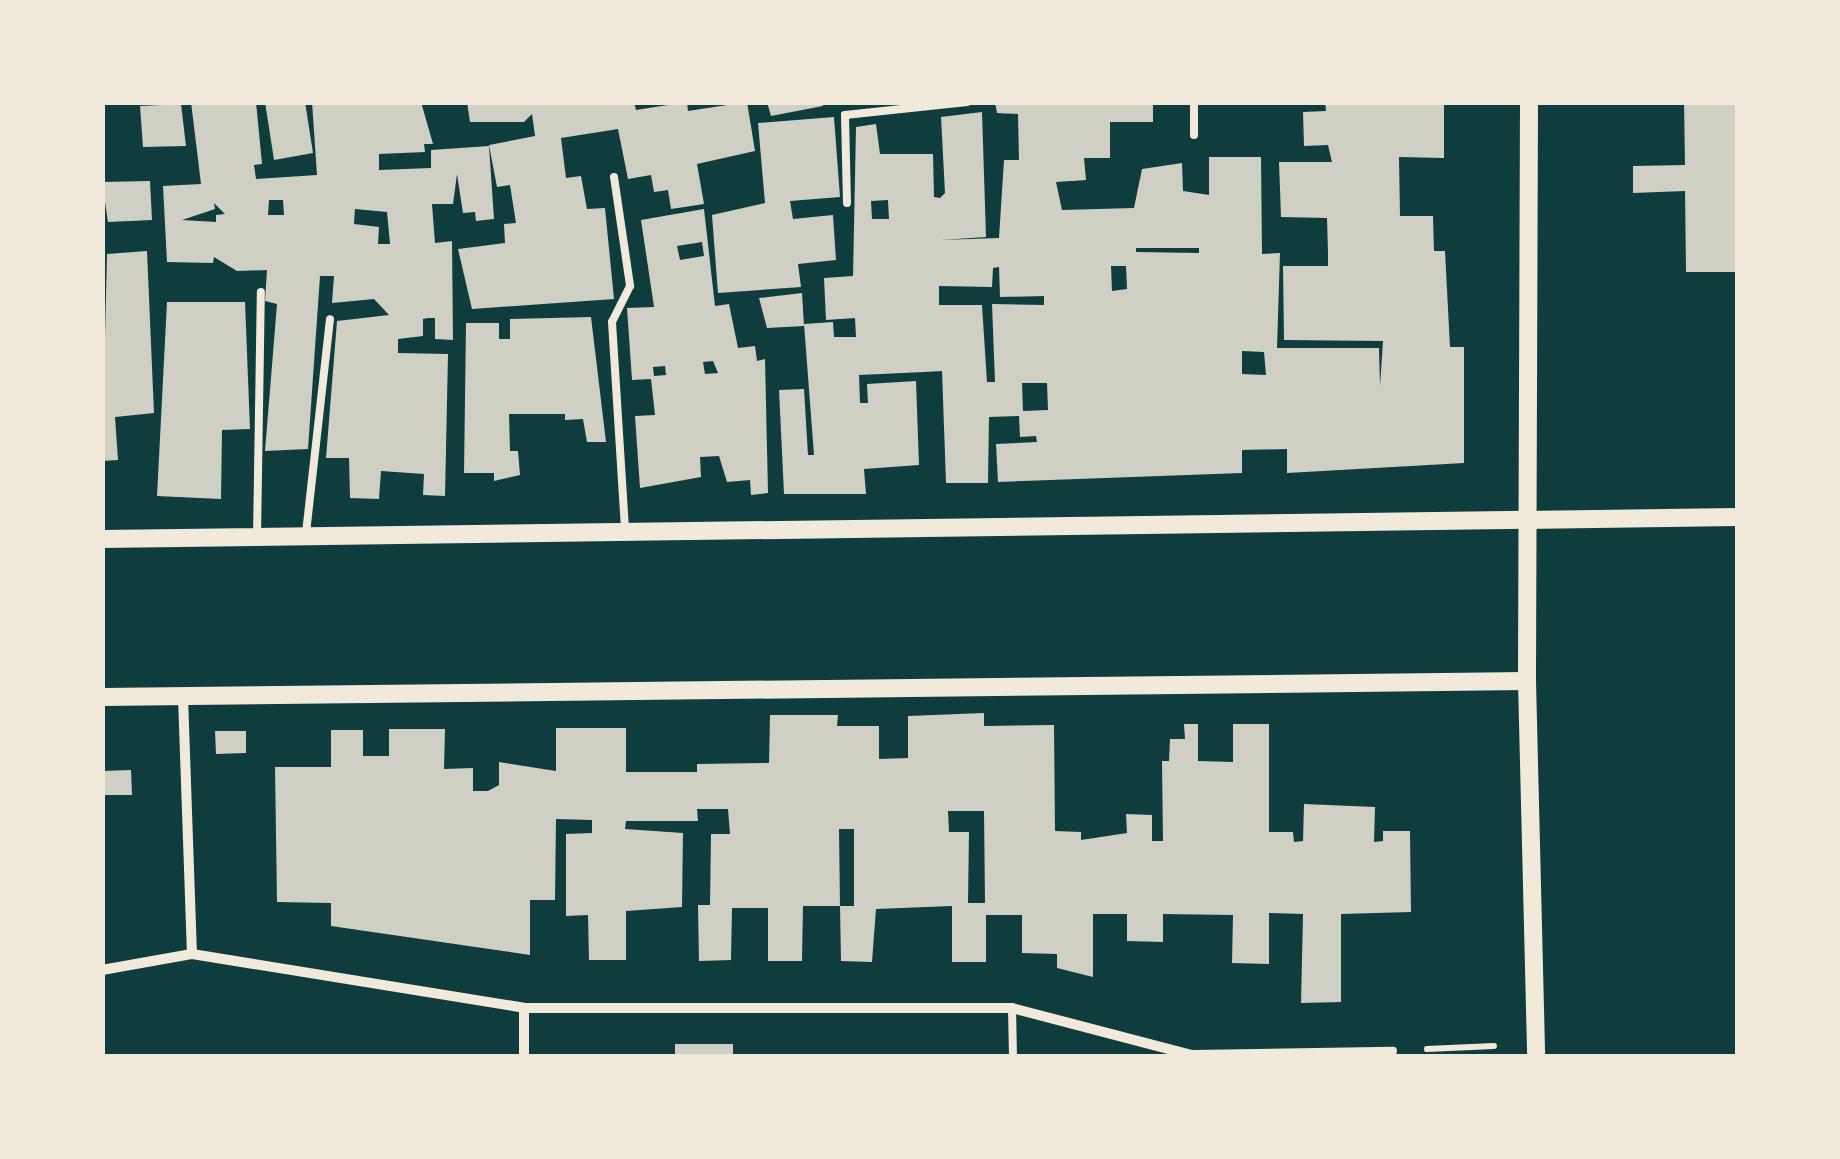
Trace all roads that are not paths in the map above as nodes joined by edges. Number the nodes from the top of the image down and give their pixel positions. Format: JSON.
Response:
{"nodes":[{"id":1,"x":967,"y":102,"type":"edge"},
{"id":2,"x":1194,"y":102,"type":"edge"},
{"id":3,"x":1528,"y":102,"type":"edge"},
{"id":4,"x":1194,"y":135,"type":"dead end"},
{"id":5,"x":614,"y":177,"type":"dead end"},
{"id":6,"x":847,"y":204,"type":"dead end"},
{"id":7,"x":261,"y":292,"type":"dead end"},
{"id":8,"x":330,"y":319,"type":"dead end"},
{"id":9,"x":1738,"y":518,"type":"edge"},
{"id":10,"x":1530,"y":519,"type":"junction"},
{"id":11,"x":625,"y":531,"type":"junction"},
{"id":12,"x":305,"y":536,"type":"junction"},
{"id":13,"x":257,"y":537,"type":"junction"},
{"id":14,"x":102,"y":539,"type":"edge"},
{"id":15,"x":1528,"y":680,"type":"junction"},
{"id":16,"x":102,"y":697,"type":"edge"},
{"id":17,"x":183,"y":697,"type":"junction"},
{"id":18,"x":192,"y":954,"type":"junction"},
{"id":19,"x":102,"y":970,"type":"edge"},
{"id":20,"x":524,"y":1008,"type":"junction"},
{"id":21,"x":1012,"y":1008,"type":"junction"},
{"id":22,"x":1536,"y":1050,"type":"edge"},
{"id":23,"x":1392,"y":1051,"type":"road end"},
{"id":24,"x":524,"y":1056,"type":"edge"},
{"id":25,"x":1013,"y":1056,"type":"edge"},
{"id":26,"x":1194,"y":1056,"type":"edge"}],
"edges":[{"from":1,"to":6,"type":"lane"},
{"from":2,"to":4,"type":"lane"},
{"from":3,"to":10,"type":"street"},
{"from":5,"to":11,"type":"lane"},
{"from":7,"to":13,"type":"lane"},
{"from":8,"to":12,"type":"lane"},
{"from":9,"to":10,"type":"street"},
{"from":10,"to":11,"type":"street"},
{"from":10,"to":15,"type":"street"},
{"from":11,"to":12,"type":"street"},
{"from":12,"to":13,"type":"street"},
{"from":13,"to":14,"type":"street"},
{"from":15,"to":17,"type":"street"},
{"from":15,"to":22,"type":"street"},
{"from":16,"to":17,"type":"street"},
{"from":17,"to":18,"type":"street"},
{"from":18,"to":19,"type":"street"},
{"from":18,"to":20,"type":"street"},
{"from":20,"to":21,"type":"street"},
{"from":20,"to":24,"type":"street"},
{"from":21,"to":25,"type":"lane"},
{"from":21,"to":26,"type":"street"},
{"from":23,"to":26,"type":"lane"}]}
